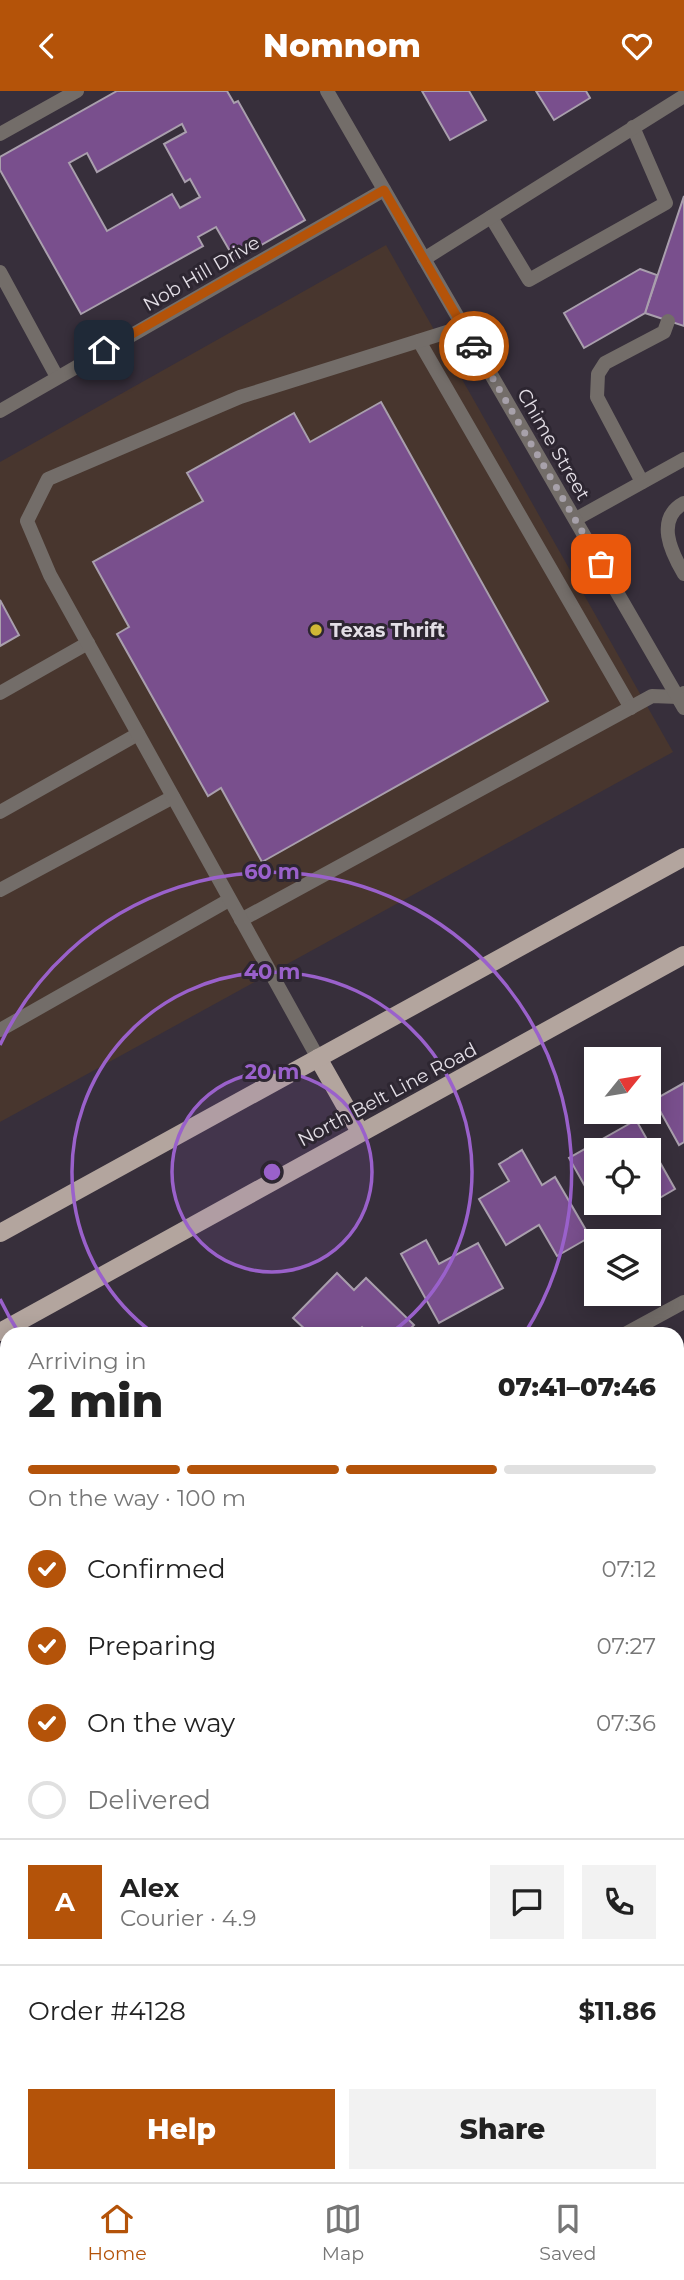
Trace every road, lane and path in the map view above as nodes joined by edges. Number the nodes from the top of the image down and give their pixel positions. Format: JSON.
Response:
{"nodes":[{"id":1,"x":77,"y":91,"type":"edge"},
{"id":2,"x":327,"y":91,"type":"edge"},
{"id":3,"x":684,"y":96,"type":"edge"},
{"id":4,"x":633,"y":127,"type":"junction"},
{"id":5,"x":0,"y":134,"type":"edge"},
{"id":6,"x":384,"y":190,"type":"junction"},
{"id":7,"x":491,"y":217,"type":"junction"},
{"id":8,"x":424,"y":259,"type":"junction"},
{"id":9,"x":0,"y":272,"type":"edge"},
{"id":10,"x":668,"y":321,"type":"dead end"},
{"id":11,"x":463,"y":327,"type":"junction"},
{"id":12,"x":419,"y":341,"type":"junction"},
{"id":13,"x":57,"y":377,"type":"junction"},
{"id":14,"x":0,"y":411,"type":"edge"},
{"id":15,"x":684,"y":459,"type":"edge"},
{"id":16,"x":642,"y":482,"type":"junction"},
{"id":17,"x":684,"y":503,"type":"edge"},
{"id":18,"x":576,"y":519,"type":"junction"},
{"id":19,"x":684,"y":574,"type":"edge"},
{"id":20,"x":88,"y":643,"type":"junction"},
{"id":21,"x":0,"y":693,"type":"edge"},
{"id":22,"x":682,"y":699,"type":"edge"},
{"id":23,"x":631,"y":708,"type":"junction"},
{"id":24,"x":138,"y":734,"type":"junction"},
{"id":25,"x":173,"y":797,"type":"junction"},
{"id":26,"x":0,"y":812,"type":"edge"},
{"id":27,"x":684,"y":857,"type":"edge"},
{"id":28,"x":0,"y":890,"type":"edge"},
{"id":29,"x":229,"y":900,"type":"junction"},
{"id":30,"x":241,"y":920,"type":"junction"},
{"id":31,"x":684,"y":955,"type":"edge"},
{"id":32,"x":0,"y":1030,"type":"edge"},
{"id":33,"x":317,"y":1058,"type":"junction"},
{"id":34,"x":360,"y":1132,"type":"junction"},
{"id":35,"x":0,"y":1233,"type":"edge"},
{"id":36,"x":684,"y":1302,"type":"edge"},
{"id":37,"x":9,"y":1327,"type":"edge"},
{"id":38,"x":638,"y":1327,"type":"edge"}],
"edges":[{"from":1,"to":5,"type":"street"},
{"from":2,"to":6,"type":"street","name":"Chime Street"},
{"from":3,"to":4,"type":"street"},
{"from":4,"to":7,"type":"street"},
{"from":4,"to":7,"type":"street"},
{"from":6,"to":8,"type":"street","name":"Chime Street"},
{"from":6,"to":13,"type":"street","name":"Nob Hill Drive"},
{"from":7,"to":8,"type":"street"},
{"from":8,"to":11,"type":"street","name":"Chime Street"},
{"from":9,"to":13,"type":"street"},
{"from":10,"to":16,"type":"street"},
{"from":11,"to":12,"type":"street"},
{"from":11,"to":18,"type":"street","name":"Chime Street"},
{"from":12,"to":20,"type":"street"},
{"from":12,"to":23,"type":"street"},
{"from":13,"to":14,"type":"street","name":"Nob Hill Drive"},
{"from":15,"to":16,"type":"street"},
{"from":16,"to":18,"type":"street"},
{"from":17,"to":19,"type":"street"},
{"from":18,"to":22,"type":"street","name":"Chime Street"},
{"from":20,"to":21,"type":"street"},
{"from":20,"to":24,"type":"street"},
{"from":22,"to":23,"type":"street"},
{"from":23,"to":30,"type":"street"},
{"from":24,"to":25,"type":"street"},
{"from":24,"to":26,"type":"street"},
{"from":25,"to":28,"type":"street"},
{"from":25,"to":29,"type":"street"},
{"from":27,"to":33,"type":"main road"},
{"from":29,"to":30,"type":"street"},
{"from":29,"to":32,"type":"street"},
{"from":30,"to":33,"type":"street"},
{"from":31,"to":34,"type":"main road","name":"North Belt Line Road"},
{"from":33,"to":34,"type":"main road"},
{"from":33,"to":35,"type":"main road"},
{"from":34,"to":37,"type":"main road","name":"North Belt Line Road"},
{"from":36,"to":38,"type":"street"}]}
